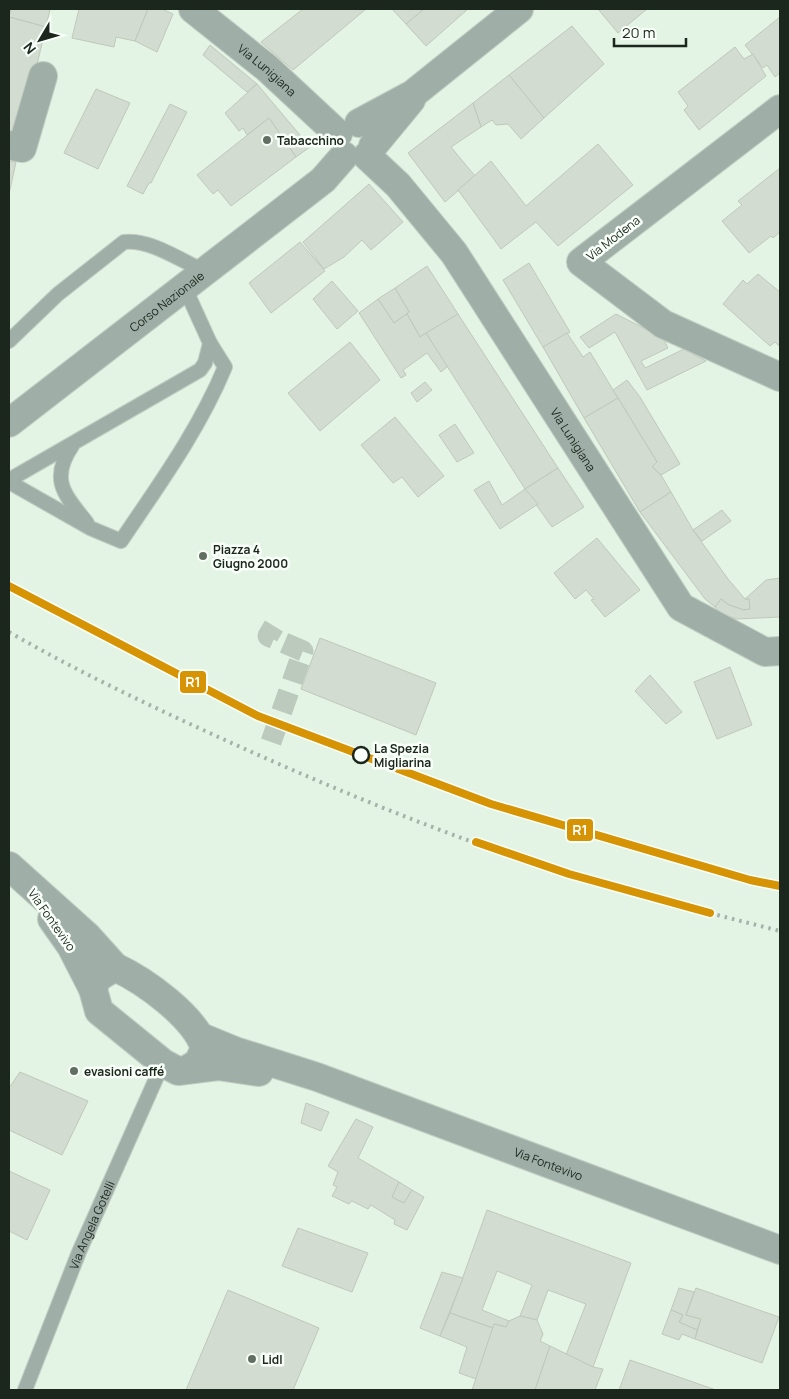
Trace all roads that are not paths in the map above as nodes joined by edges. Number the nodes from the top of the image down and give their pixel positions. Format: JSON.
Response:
{"nodes":[{"id":1,"x":193,"y":9,"type":"edge"},
{"id":2,"x":519,"y":9,"type":"edge"},
{"id":3,"x":43,"y":76,"type":"dead end"},
{"id":4,"x":780,"y":109,"type":"edge"},
{"id":5,"x":356,"y":143,"type":"junction"},
{"id":6,"x":9,"y":145,"type":"edge"},
{"id":7,"x":194,"y":279,"type":"junction"},
{"id":8,"x":9,"y":341,"type":"edge"},
{"id":9,"x":210,"y":343,"type":"junction"},
{"id":10,"x":780,"y":376,"type":"edge"},
{"id":11,"x":9,"y":423,"type":"edge"},
{"id":12,"x":74,"y":443,"type":"junction"},
{"id":13,"x":9,"y":481,"type":"edge"},
{"id":14,"x":90,"y":528,"type":"junction"},
{"id":15,"x":780,"y":650,"type":"edge"},
{"id":16,"x":16,"y":873,"type":"edge"},
{"id":17,"x":116,"y":967,"type":"junction"},
{"id":18,"x":93,"y":989,"type":"junction"},
{"id":19,"x":201,"y":1037,"type":"junction"},
{"id":20,"x":174,"y":1066,"type":"junction"},
{"id":21,"x":317,"y":1077,"type":"junction"},
{"id":22,"x":780,"y":1250,"type":"edge"},
{"id":23,"x":25,"y":1390,"type":"edge"}],
"edges":[{"from":1,"to":5,"type":"street","name":"Via Lunigiana"},
{"from":2,"to":5,"type":"street"},
{"from":3,"to":6,"type":"street"},
{"from":4,"to":10,"type":"street","name":"Via Modena"},
{"from":5,"to":7,"type":"street","name":"Corso Nazionale"},
{"from":5,"to":15,"type":"street","name":"Via Lunigiana"},
{"from":7,"to":8,"type":"lane"},
{"from":7,"to":9,"type":"lane"},
{"from":7,"to":11,"type":"street","name":"Corso Nazionale"},
{"from":9,"to":12,"type":"lane"},
{"from":9,"to":14,"type":"lane"},
{"from":12,"to":13,"type":"lane"},
{"from":12,"to":14,"type":"lane"},
{"from":13,"to":14,"type":"lane"},
{"from":16,"to":17,"type":"street","name":"Via Fontevivo"},
{"from":16,"to":18,"type":"street","name":"Via Fontevivo"},
{"from":17,"to":18,"type":"street"},
{"from":17,"to":19,"type":"street","name":"Via Fontevivo"},
{"from":18,"to":20,"type":"street","name":"Via Fontevivo"},
{"from":19,"to":20,"type":"street"},
{"from":19,"to":21,"type":"street","name":"Via Fontevivo"},
{"from":20,"to":21,"type":"street","name":"Via Fontevivo"},
{"from":20,"to":23,"type":"lane","name":"Via Angela Gotelli"},
{"from":21,"to":22,"type":"street","name":"Via Fontevivo"}]}
